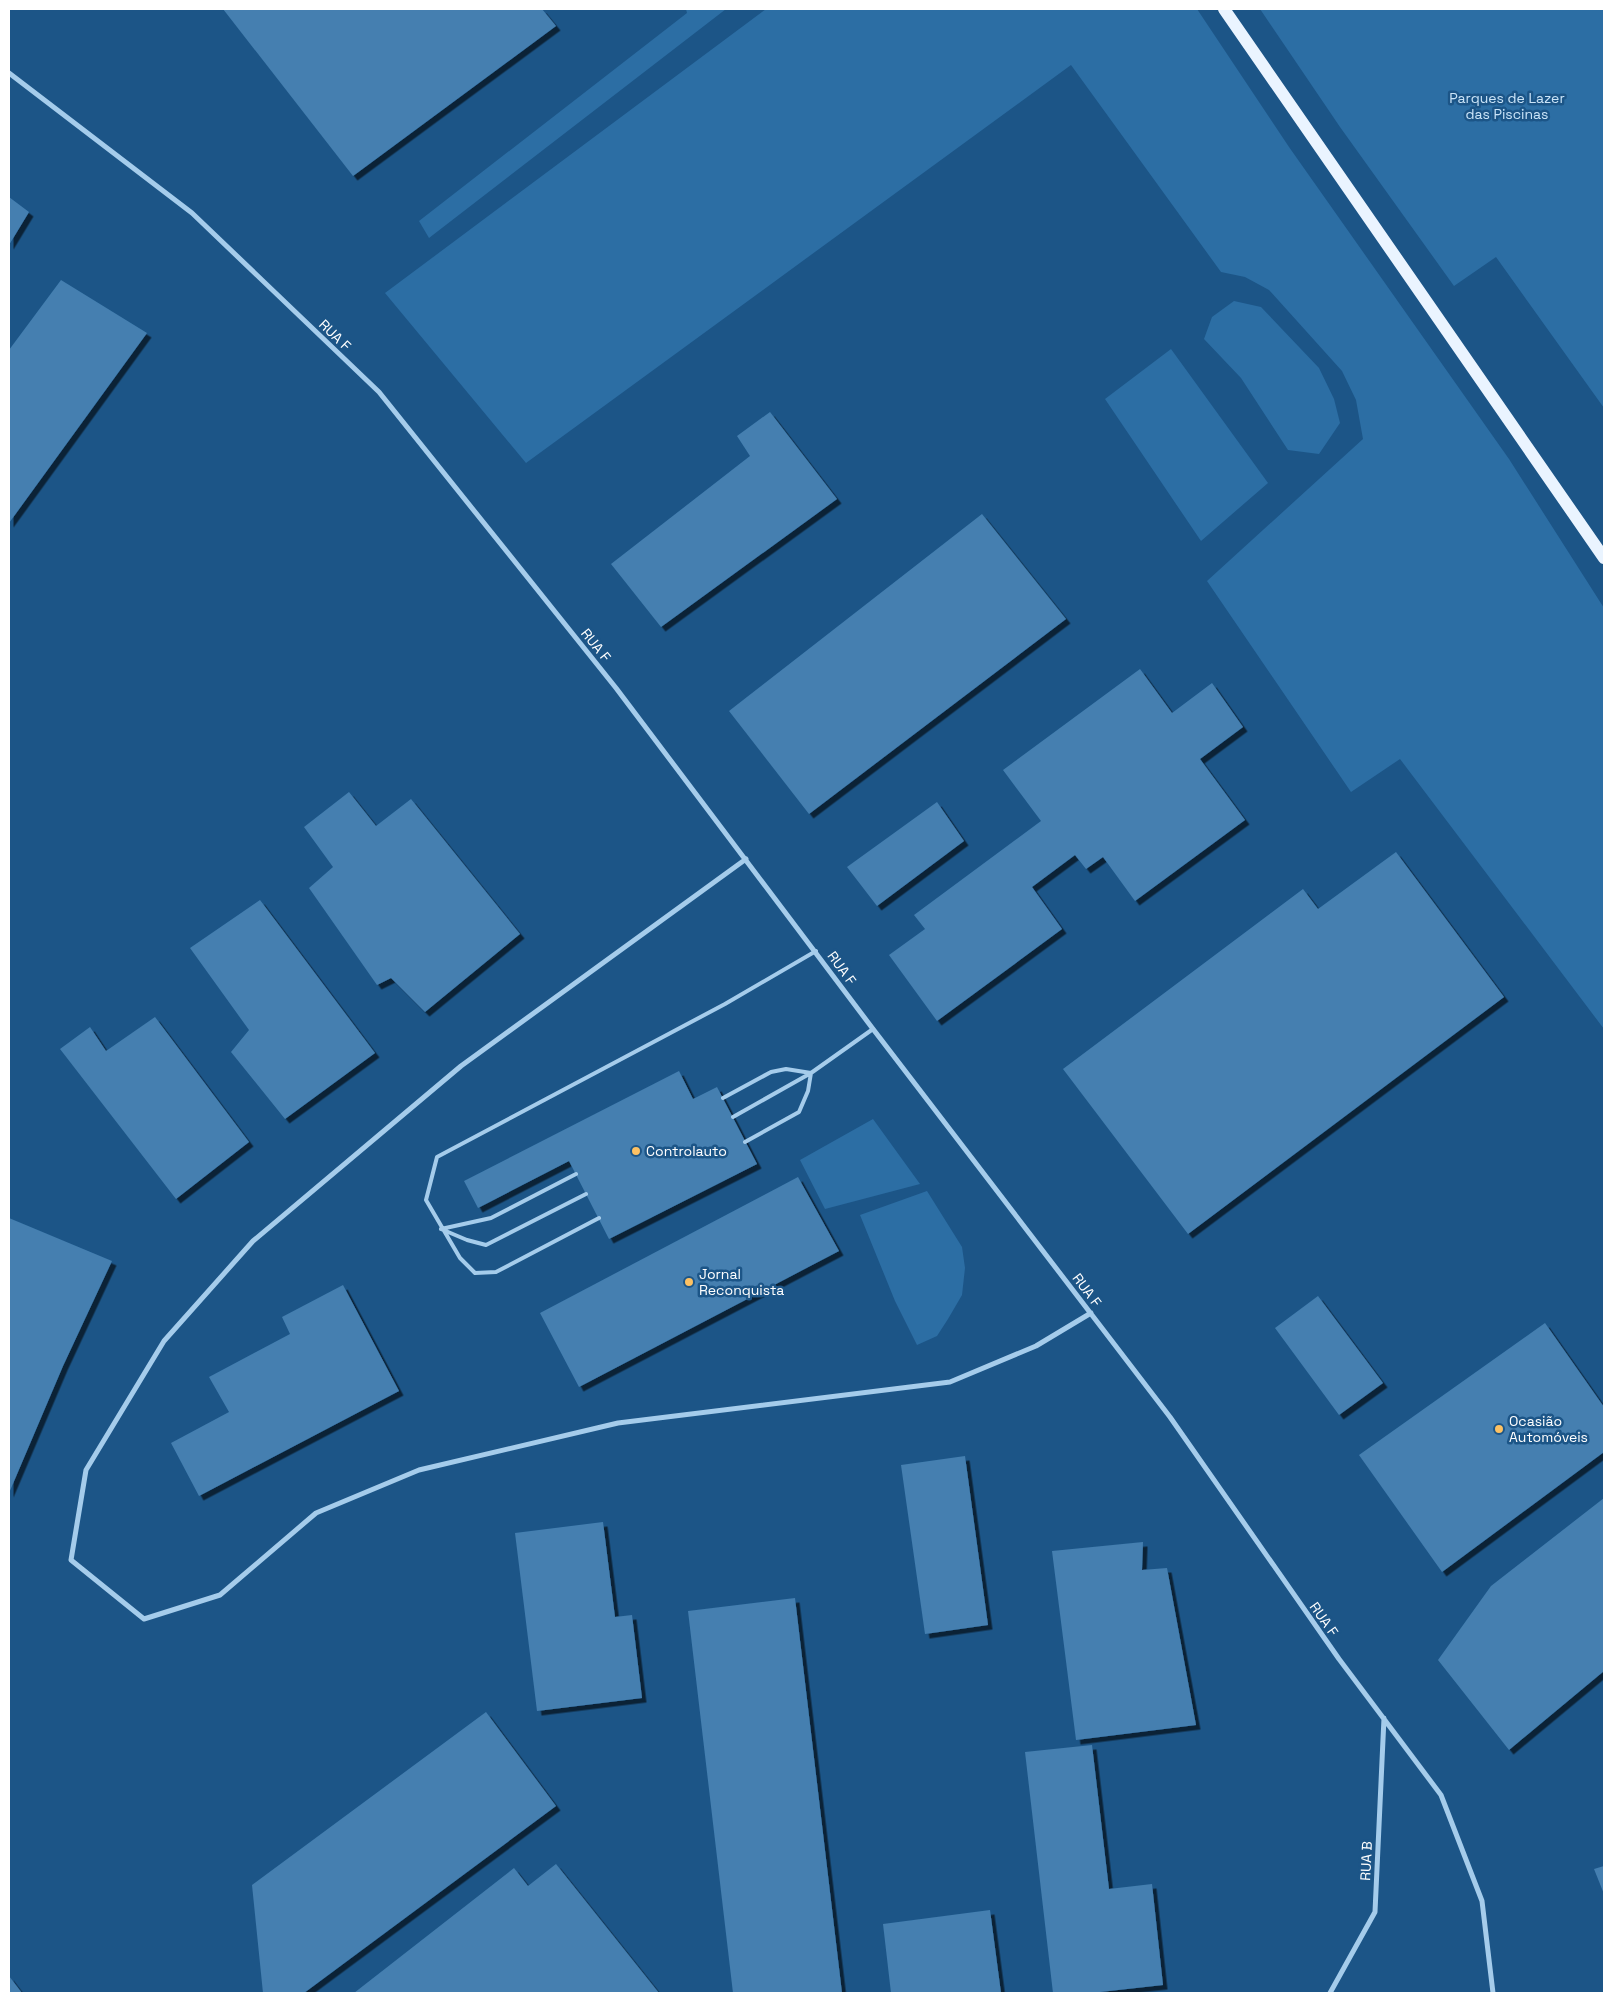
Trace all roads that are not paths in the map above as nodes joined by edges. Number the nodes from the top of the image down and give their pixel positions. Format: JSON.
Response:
{"nodes":[{"id":1,"x":1224,"y":9,"type":"edge"},
{"id":2,"x":9,"y":74,"type":"edge"},
{"id":3,"x":1604,"y":558,"type":"edge"},
{"id":4,"x":746,"y":860,"type":"junction"},
{"id":5,"x":816,"y":952,"type":"junction"},
{"id":6,"x":873,"y":1029,"type":"junction"},
{"id":7,"x":811,"y":1074,"type":"junction"},
{"id":8,"x":723,"y":1098,"type":"dead end"},
{"id":9,"x":733,"y":1117,"type":"dead end"},
{"id":10,"x":745,"y":1142,"type":"dead end"},
{"id":11,"x":576,"y":1174,"type":"dead end"},
{"id":12,"x":586,"y":1194,"type":"dead end"},
{"id":13,"x":598,"y":1218,"type":"dead end"},
{"id":14,"x":441,"y":1229,"type":"junction"},
{"id":15,"x":1091,"y":1313,"type":"junction"},
{"id":16,"x":1384,"y":1718,"type":"junction"},
{"id":17,"x":1330,"y":1993,"type":"edge"},
{"id":18,"x":1493,"y":1993,"type":"edge"}],
"edges":[{"from":1,"to":3,"type":"main road"},
{"from":2,"to":4,"type":"street","name":"RUA F"},
{"from":4,"to":5,"type":"street","name":"RUA F"},
{"from":4,"to":15,"type":"street"},
{"from":5,"to":6,"type":"street","name":"RUA F"},
{"from":5,"to":14,"type":"lane"},
{"from":6,"to":7,"type":"lane"},
{"from":6,"to":15,"type":"street","name":"RUA F"},
{"from":7,"to":8,"type":"lane"},
{"from":7,"to":9,"type":"lane"},
{"from":7,"to":10,"type":"lane"},
{"from":11,"to":14,"type":"lane"},
{"from":12,"to":14,"type":"lane"},
{"from":13,"to":14,"type":"lane"},
{"from":15,"to":16,"type":"street","name":"RUA F"},
{"from":16,"to":17,"type":"street","name":"RUA B"},
{"from":16,"to":18,"type":"street","name":"RUA F"}]}
